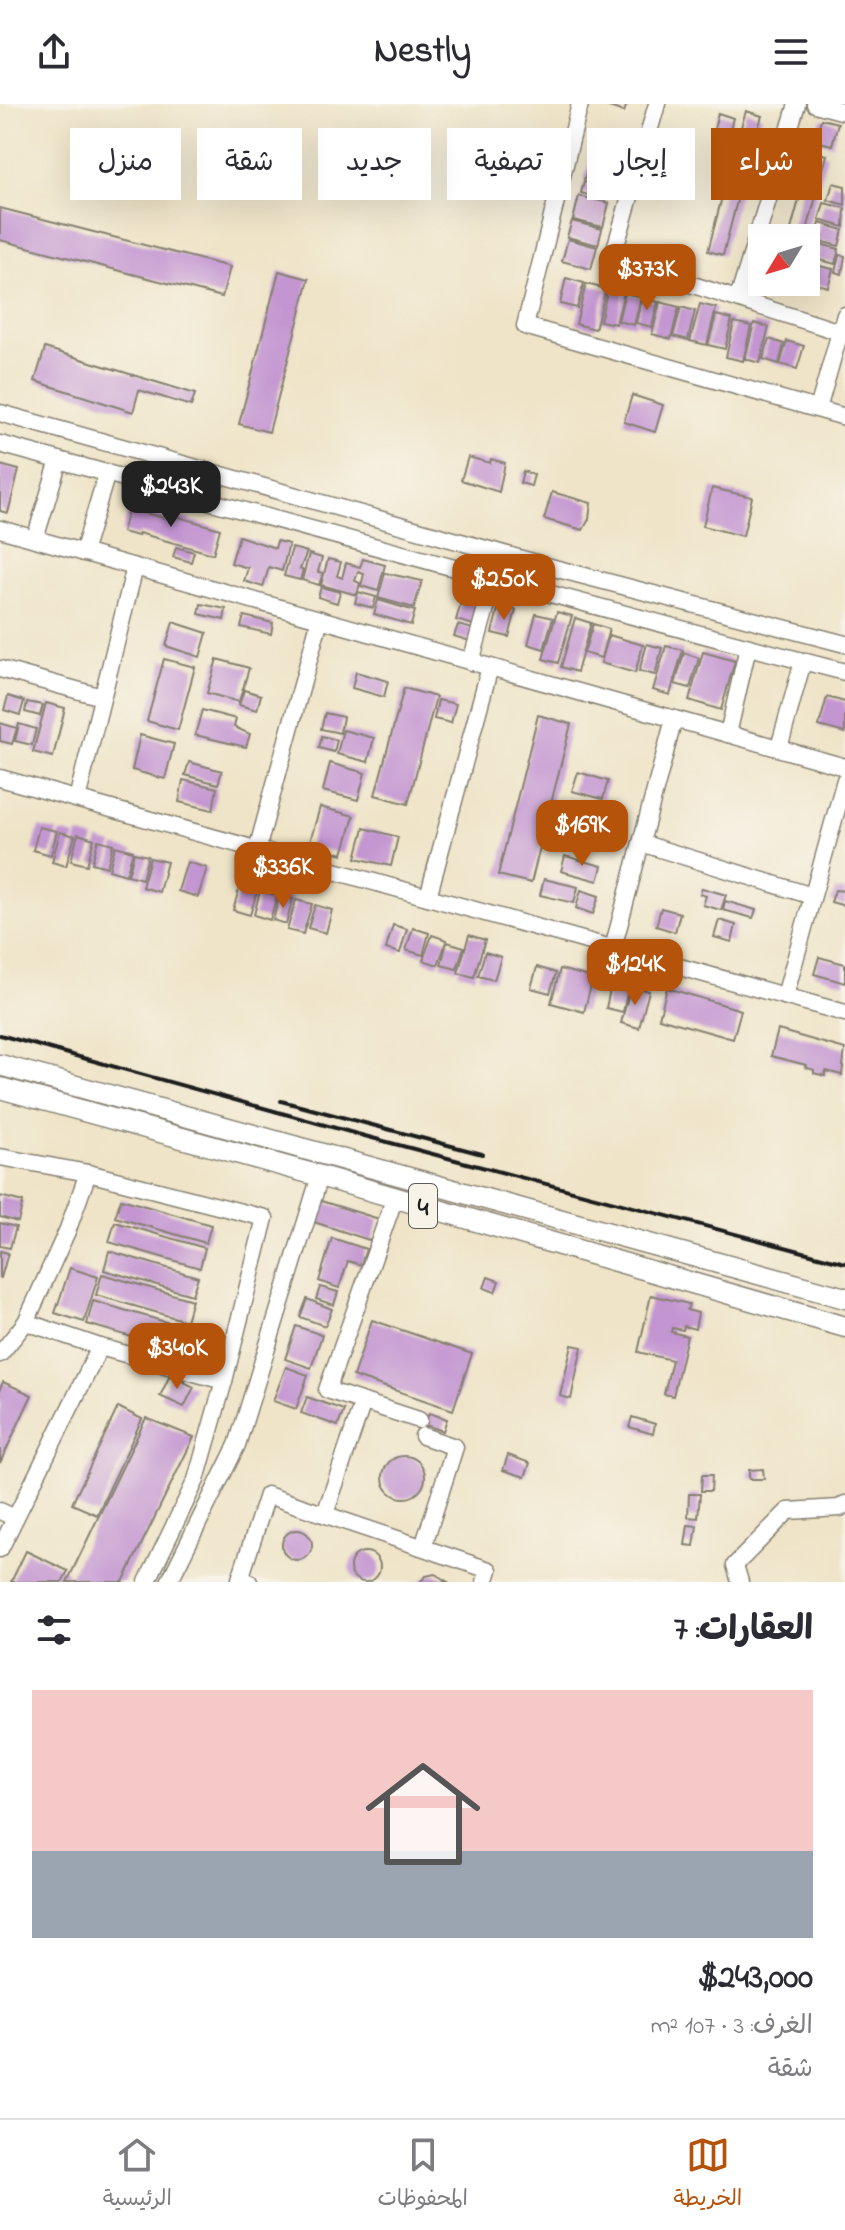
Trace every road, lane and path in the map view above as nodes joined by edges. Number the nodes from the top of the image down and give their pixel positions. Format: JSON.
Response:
{"nodes":[{"id":1,"x":580,"y":104,"type":"edge"},
{"id":2,"x":657,"y":104,"type":"edge"},
{"id":3,"x":797,"y":104,"type":"edge"},
{"id":4,"x":815,"y":104,"type":"edge"},
{"id":5,"x":845,"y":112,"type":"edge"},
{"id":6,"x":738,"y":299,"type":"junction"},
{"id":7,"x":843,"y":327,"type":"edge"},
{"id":8,"x":818,"y":409,"type":"junction"},
{"id":9,"x":0,"y":413,"type":"edge"},
{"id":10,"x":845,"y":417,"type":"edge"},
{"id":11,"x":0,"y":444,"type":"edge"},
{"id":12,"x":59,"y":460,"type":"junction"},
{"id":13,"x":107,"y":473,"type":"junction"},
{"id":14,"x":0,"y":529,"type":"edge"},
{"id":15,"x":35,"y":539,"type":"junction"},
{"id":16,"x":83,"y":553,"type":"junction"},
{"id":17,"x":135,"y":567,"type":"junction"},
{"id":18,"x":494,"y":579,"type":"junction"},
{"id":19,"x":320,"y":619,"type":"junction"},
{"id":20,"x":845,"y":644,"type":"edge"},
{"id":21,"x":748,"y":647,"type":"junction"},
{"id":22,"x":803,"y":661,"type":"junction"},
{"id":23,"x":471,"y":662,"type":"junction"},
{"id":24,"x":490,"y":667,"type":"junction"},
{"id":25,"x":0,"y":669,"type":"edge"},
{"id":26,"x":845,"y":672,"type":"edge"},
{"id":27,"x":102,"y":697,"type":"junction"},
{"id":28,"x":674,"y":719,"type":"junction"},
{"id":29,"x":728,"y":734,"type":"junction"},
{"id":30,"x":779,"y":748,"type":"junction"},
{"id":31,"x":845,"y":767,"type":"edge"},
{"id":32,"x":0,"y":778,"type":"edge"},
{"id":33,"x":845,"y":780,"type":"edge"},
{"id":34,"x":77,"y":799,"type":"junction"},
{"id":35,"x":641,"y":843,"type":"junction"},
{"id":36,"x":257,"y":850,"type":"junction"},
{"id":37,"x":812,"y":896,"type":"junction"},
{"id":38,"x":428,"y":897,"type":"junction"},
{"id":39,"x":613,"y":948,"type":"junction"},
{"id":40,"x":785,"y":996,"type":"junction"},
{"id":41,"x":845,"y":1013,"type":"edge"},
{"id":42,"x":0,"y":1065,"type":"edge"},
{"id":43,"x":0,"y":1088,"type":"edge"},
{"id":44,"x":0,"y":1157,"type":"edge"},
{"id":45,"x":88,"y":1173,"type":"junction"},
{"id":46,"x":320,"y":1176,"type":"junction"},
{"id":47,"x":395,"y":1197,"type":"junction"},
{"id":48,"x":845,"y":1298,"type":"edge"},
{"id":49,"x":26,"y":1322,"type":"junction"},
{"id":50,"x":844,"y":1331,"type":"edge"},
{"id":51,"x":100,"y":1347,"type":"junction"},
{"id":52,"x":0,"y":1354,"type":"edge"},
{"id":53,"x":224,"y":1381,"type":"junction"},
{"id":54,"x":363,"y":1402,"type":"junction"},
{"id":55,"x":845,"y":1504,"type":"edge"},
{"id":56,"x":8,"y":1514,"type":"edge"},
{"id":57,"x":325,"y":1514,"type":"junction"},
{"id":58,"x":423,"y":1547,"type":"junction"},
{"id":59,"x":0,"y":1549,"type":"edge"},
{"id":60,"x":147,"y":1582,"type":"edge"},
{"id":61,"x":169,"y":1582,"type":"edge"},
{"id":62,"x":249,"y":1582,"type":"edge"},
{"id":63,"x":485,"y":1582,"type":"edge"},
{"id":64,"x":740,"y":1582,"type":"edge"}],
"edges":[{"from":1,"to":8,"type":"street"},
{"from":2,"to":6,"type":"street"},
{"from":3,"to":6,"type":"street"},
{"from":4,"to":5,"type":"street"},
{"from":6,"to":7,"type":"street"},
{"from":7,"to":8,"type":"street"},
{"from":8,"to":10,"type":"street"},
{"from":9,"to":20,"type":"street"},
{"from":11,"to":12,"type":"street"},
{"from":12,"to":13,"type":"street"},
{"from":12,"to":15,"type":"street"},
{"from":13,"to":16,"type":"street"},
{"from":13,"to":18,"type":"street"},
{"from":14,"to":15,"type":"street"},
{"from":15,"to":16,"type":"street"},
{"from":16,"to":17,"type":"street"},
{"from":17,"to":19,"type":"street"},
{"from":17,"to":27,"type":"street"},
{"from":18,"to":21,"type":"street"},
{"from":18,"to":23,"type":"street"},
{"from":19,"to":23,"type":"street"},
{"from":19,"to":36,"type":"street"},
{"from":21,"to":22,"type":"street"},
{"from":21,"to":29,"type":"street"},
{"from":22,"to":26,"type":"street"},
{"from":22,"to":30,"type":"street"},
{"from":23,"to":24,"type":"street"},
{"from":24,"to":28,"type":"street"},
{"from":24,"to":38,"type":"street"},
{"from":25,"to":27,"type":"street"},
{"from":27,"to":34,"type":"street"},
{"from":28,"to":29,"type":"street"},
{"from":28,"to":35,"type":"street"},
{"from":29,"to":30,"type":"street"},
{"from":30,"to":31,"type":"street"},
{"from":32,"to":34,"type":"street"},
{"from":33,"to":37,"type":"street"},
{"from":34,"to":36,"type":"street"},
{"from":35,"to":37,"type":"street"},
{"from":35,"to":39,"type":"street"},
{"from":36,"to":38,"type":"street"},
{"from":37,"to":40,"type":"street"},
{"from":38,"to":39,"type":"street"},
{"from":39,"to":40,"type":"street"},
{"from":40,"to":41,"type":"street"},
{"from":42,"to":48,"type":"main road","number":"4"},
{"from":43,"to":46,"type":"main road","number":"4"},
{"from":44,"to":45,"type":"street"},
{"from":45,"to":49,"type":"street"},
{"from":45,"to":53,"type":"street"},
{"from":46,"to":47,"type":"main road","number":"4"},
{"from":46,"to":61,"type":"street"},
{"from":47,"to":50,"type":"main road","number":"4"},
{"from":47,"to":54,"type":"street"},
{"from":49,"to":51,"type":"street"},
{"from":49,"to":52,"type":"street"},
{"from":51,"to":53,"type":"street"},
{"from":51,"to":56,"type":"street"},
{"from":53,"to":60,"type":"street"},
{"from":54,"to":57,"type":"street"},
{"from":54,"to":58,"type":"street"},
{"from":55,"to":64,"type":"street"},
{"from":56,"to":59,"type":"street"},
{"from":57,"to":58,"type":"street"},
{"from":57,"to":62,"type":"street"},
{"from":58,"to":63,"type":"street"}]}
